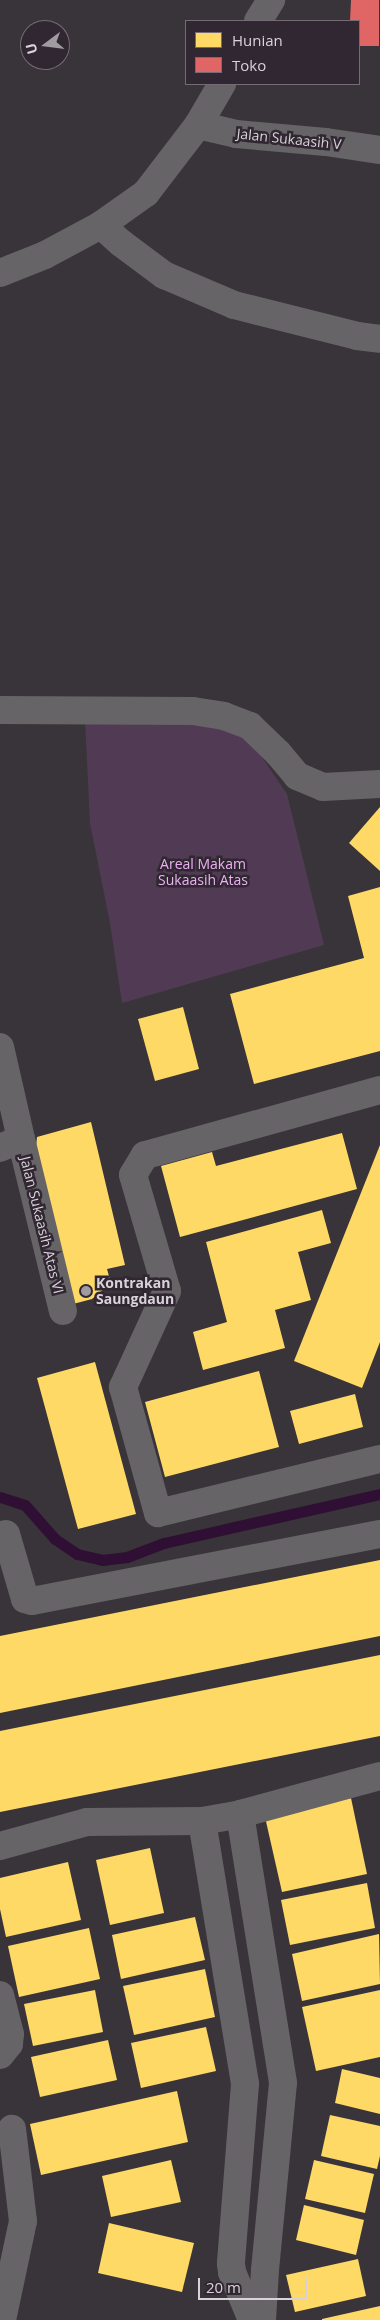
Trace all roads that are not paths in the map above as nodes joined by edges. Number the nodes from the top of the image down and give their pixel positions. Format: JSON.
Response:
{"nodes":[{"id":1,"x":271,"y":0,"type":"edge"},
{"id":2,"x":259,"y":20,"type":"edge"},
{"id":3,"x":221,"y":85,"type":"edge"},
{"id":4,"x":198,"y":126,"type":"junction"},
{"id":5,"x":380,"y":150,"type":"edge"},
{"id":6,"x":101,"y":225,"type":"junction"},
{"id":7,"x":0,"y":273,"type":"edge"},
{"id":8,"x":380,"y":339,"type":"edge"},
{"id":9,"x":0,"y":710,"type":"edge"},
{"id":10,"x":380,"y":784,"type":"edge"},
{"id":11,"x":0,"y":1047,"type":"edge"},
{"id":12,"x":380,"y":1090,"type":"edge"},
{"id":13,"x":10,"y":1144,"type":"edge"},
{"id":14,"x":63,"y":1311,"type":"dead end"},
{"id":15,"x":380,"y":1459,"type":"edge"},
{"id":16,"x":6,"y":1534,"type":"dead end"},
{"id":17,"x":380,"y":1534,"type":"edge"},
{"id":18,"x":380,"y":1776,"type":"edge"},
{"id":19,"x":240,"y":1814,"type":"junction"},
{"id":20,"x":202,"y":1820,"type":"junction"},
{"id":21,"x":0,"y":1846,"type":"edge"},
{"id":22,"x":0,"y":1995,"type":"edge"},
{"id":23,"x":0,"y":2055,"type":"edge"},
{"id":24,"x":283,"y":2083,"type":"junction"},
{"id":25,"x":246,"y":2084,"type":"junction"},
{"id":26,"x":12,"y":2129,"type":"dead end"},
{"id":27,"x":264,"y":2270,"type":"junction"},
{"id":28,"x":232,"y":2272,"type":"junction"},
{"id":29,"x":2,"y":2320,"type":"edge"},
{"id":30,"x":252,"y":2320,"type":"edge"},
{"id":31,"x":262,"y":2320,"type":"edge"}],
"edges":[{"from":1,"to":2,"type":"street"},
{"from":3,"to":4,"type":"street"},
{"from":4,"to":5,"type":"street","name":"Jalan Sukaasih V"},
{"from":4,"to":6,"type":"street"},
{"from":6,"to":7,"type":"street"},
{"from":6,"to":8,"type":"street"},
{"from":9,"to":10,"type":"street"},
{"from":11,"to":13,"type":"street","name":"Jalan Sukaasih Atas VI"},
{"from":12,"to":15,"type":"street"},
{"from":13,"to":14,"type":"street","name":"Jalan Sukaasih Atas VI"},
{"from":16,"to":17,"type":"street"},
{"from":18,"to":19,"type":"street"},
{"from":19,"to":20,"type":"street"},
{"from":19,"to":24,"type":"street"},
{"from":20,"to":21,"type":"street"},
{"from":20,"to":25,"type":"street"},
{"from":22,"to":23,"type":"street"},
{"from":24,"to":25,"type":"street"},
{"from":24,"to":27,"type":"street"},
{"from":25,"to":28,"type":"street"},
{"from":26,"to":29,"type":"street"},
{"from":27,"to":28,"type":"street"},
{"from":27,"to":31,"type":"street"},
{"from":28,"to":30,"type":"street"}]}
